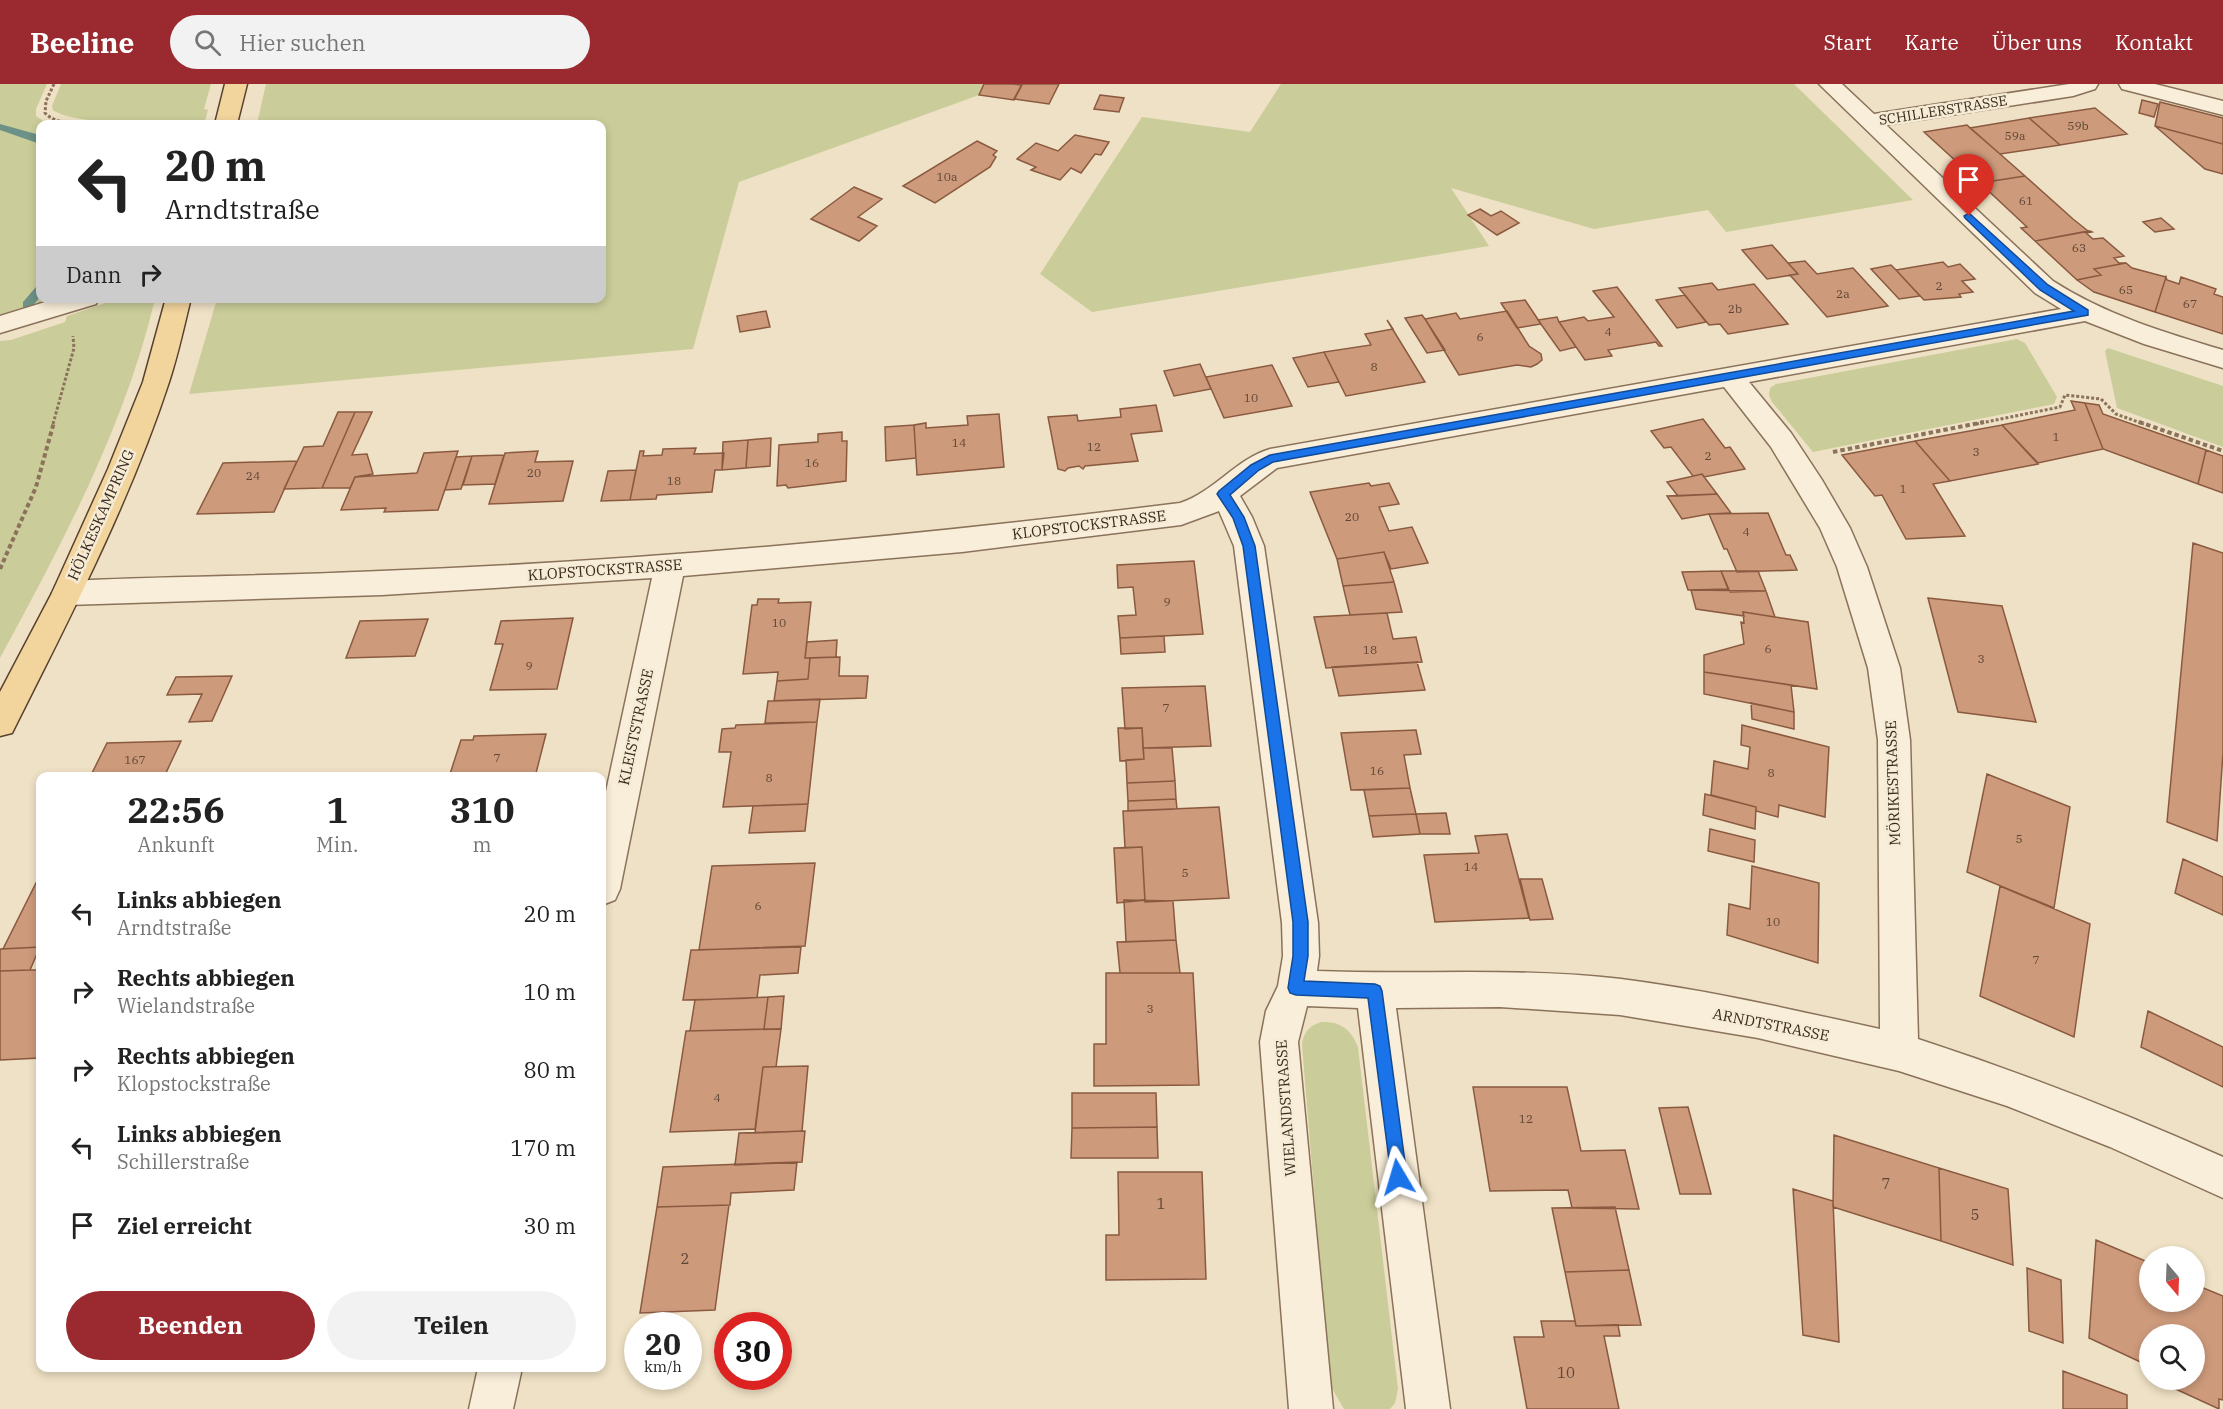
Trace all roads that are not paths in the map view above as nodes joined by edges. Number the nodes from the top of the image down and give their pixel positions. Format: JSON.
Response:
{"nodes":[{"id":1,"x":236,"y":84,"type":"edge"},
{"id":2,"x":1830,"y":84,"type":"edge"},
{"id":3,"x":2087,"y":84,"type":"edge"},
{"id":4,"x":2130,"y":84,"type":"edge"},
{"id":5,"x":2223,"y":108,"type":"edge"},
{"id":6,"x":228,"y":115,"type":"edge"},
{"id":7,"x":1869,"y":121,"type":"junction"},
{"id":8,"x":73,"y":303,"type":"edge"},
{"id":9,"x":178,"y":303,"type":"edge"},
{"id":10,"x":2084,"y":313,"type":"junction"},
{"id":11,"x":0,"y":325,"type":"edge"},
{"id":12,"x":2223,"y":359,"type":"edge"},
{"id":13,"x":1731,"y":377,"type":"junction"},
{"id":14,"x":1223,"y":494,"type":"junction"},
{"id":15,"x":670,"y":566,"type":"junction"},
{"id":16,"x":67,"y":593,"type":"junction"},
{"id":17,"x":0,"y":723,"type":"edge"},
{"id":18,"x":606,"y":870,"type":"edge"},
{"id":19,"x":1296,"y":988,"type":"junction"},
{"id":20,"x":1375,"y":991,"type":"junction"},
{"id":21,"x":1899,"y":1052,"type":"junction"},
{"id":22,"x":2223,"y":1178,"type":"edge"},
{"id":23,"x":499,"y":1372,"type":"edge"},
{"id":24,"x":491,"y":1409,"type":"edge"},
{"id":25,"x":1311,"y":1409,"type":"edge"},
{"id":26,"x":1428,"y":1409,"type":"edge"}],
"edges":[{"from":1,"to":6,"type":"main road"},
{"from":2,"to":7,"type":"street","name":"SCHILLERSTRASSE"},
{"from":3,"to":7,"type":"street","name":"SCHILLERSTRASSE"},
{"from":4,"to":5,"type":"street"},
{"from":7,"to":10,"type":"street","name":"SCHILLERSTRASSE"},
{"from":8,"to":11,"type":"street"},
{"from":9,"to":16,"type":"main road","name":"HÖLKESKAMPRING"},
{"from":10,"to":12,"type":"street","name":"SCHILLERSTRASSE"},
{"from":10,"to":13,"type":"street","name":"KLOPSTOCKSTRASSE"},
{"from":13,"to":14,"type":"street","name":"KLOPSTOCKSTRASSE"},
{"from":13,"to":21,"type":"street","name":"MÖRIKESTRASSE"},
{"from":14,"to":15,"type":"street","name":"KLOPSTOCKSTRASSE"},
{"from":14,"to":19,"type":"street","name":"WIELANDSTRASSE"},
{"from":15,"to":16,"type":"street","name":"KLOPSTOCKSTRASSE"},
{"from":15,"to":18,"type":"street","name":"KLEISTSTRASSE"},
{"from":16,"to":17,"type":"main road","name":"HÖLKESKAMPRING"},
{"from":19,"to":20,"type":"street","name":"ARNDTSTRASSE"},
{"from":19,"to":25,"type":"street","name":"WIELANDSTRASSE"},
{"from":20,"to":21,"type":"street","name":"ARNDTSTRASSE"},
{"from":20,"to":26,"type":"street"},
{"from":21,"to":22,"type":"street","name":"ARNDTSTRASSE"},
{"from":23,"to":24,"type":"street"}]}
